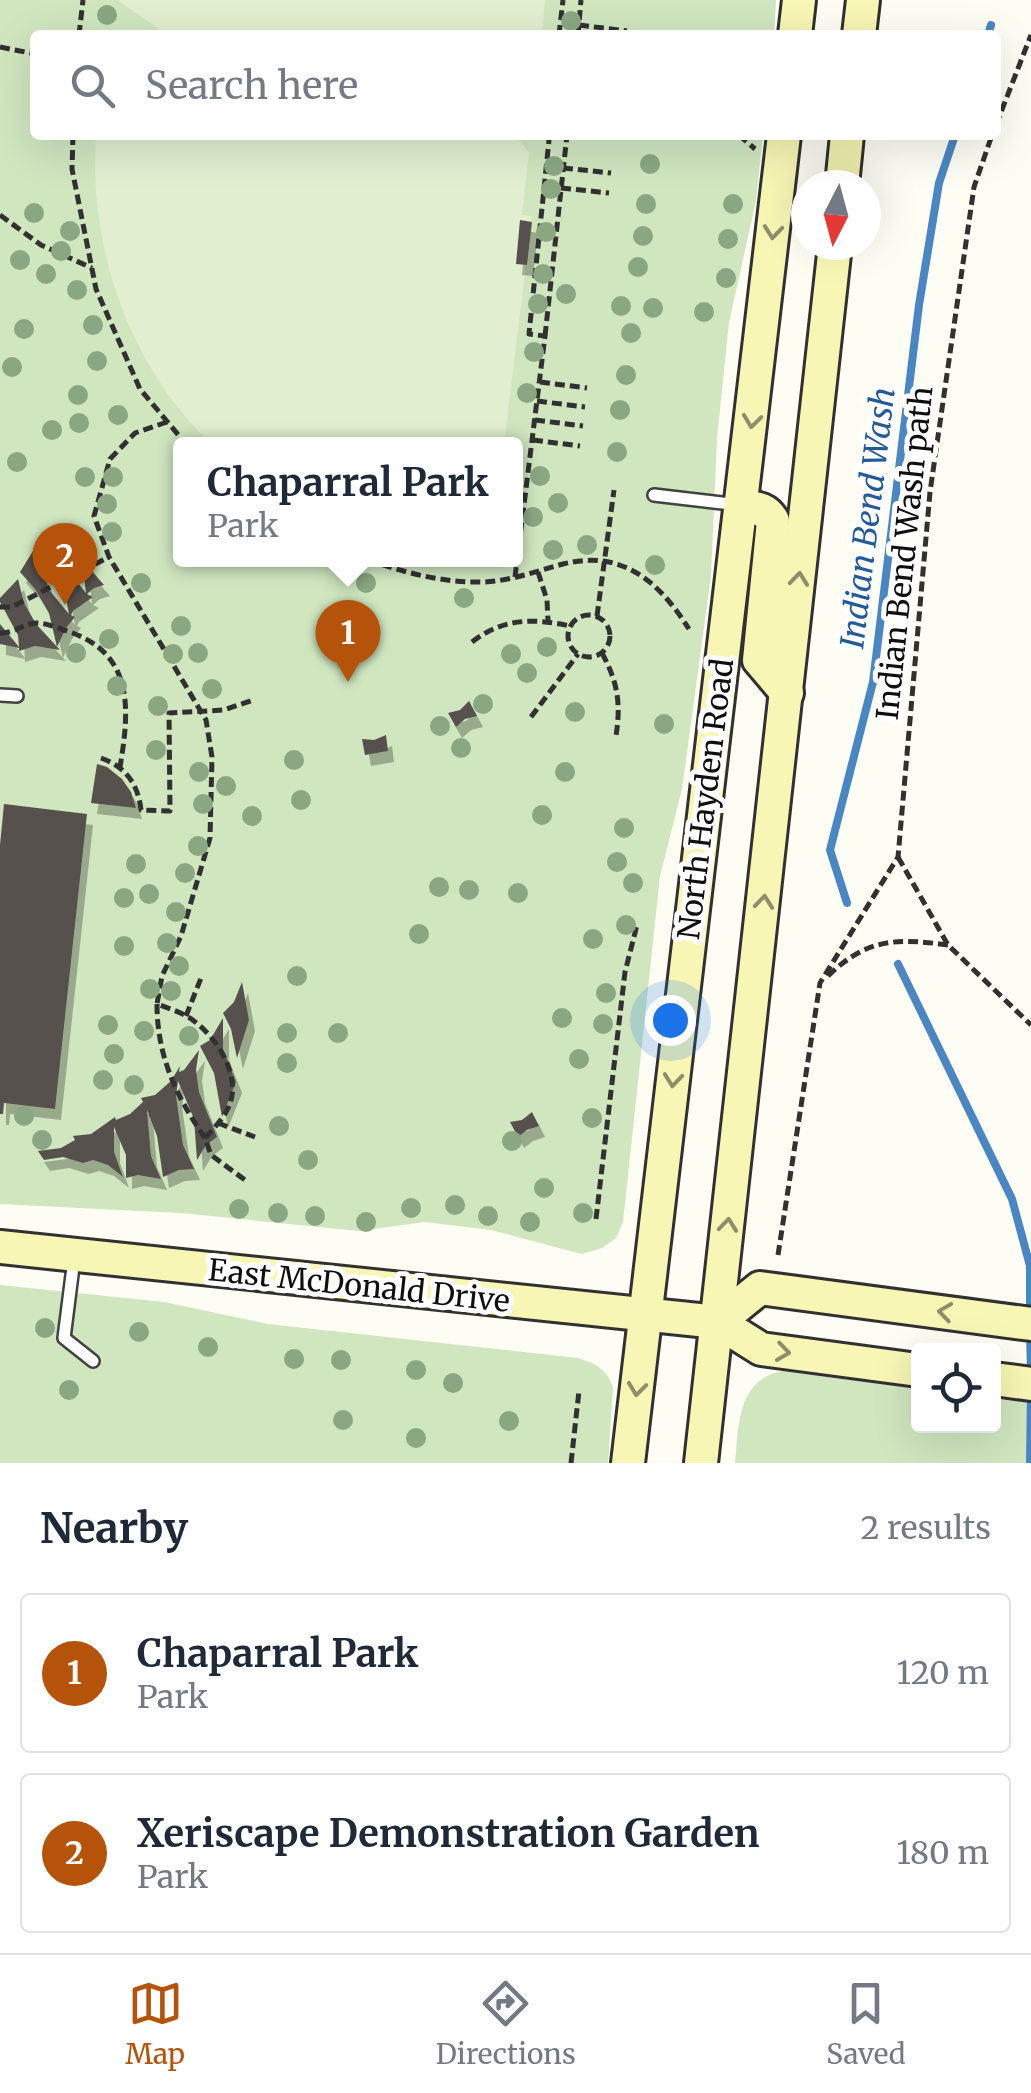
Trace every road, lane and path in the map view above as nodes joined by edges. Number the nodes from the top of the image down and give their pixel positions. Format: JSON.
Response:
{"nodes":[{"id":1,"x":83,"y":0,"type":"edge"},
{"id":2,"x":562,"y":0,"type":"edge"},
{"id":3,"x":581,"y":0,"type":"edge"},
{"id":4,"x":799,"y":0,"type":"edge"},
{"id":5,"x":862,"y":0,"type":"edge"},
{"id":6,"x":579,"y":25,"type":"junction"},
{"id":7,"x":80,"y":30,"type":"edge"},
{"id":8,"x":559,"y":30,"type":"edge"},
{"id":9,"x":578,"y":30,"type":"edge"},
{"id":10,"x":620,"y":30,"type":"edge"},
{"id":11,"x":796,"y":30,"type":"edge"},
{"id":12,"x":859,"y":30,"type":"edge"},
{"id":13,"x":1031,"y":35,"type":"edge"},
{"id":14,"x":0,"y":47,"type":"edge"},
{"id":15,"x":30,"y":53,"type":"edge"},
{"id":16,"x":1001,"y":112,"type":"edge"},
{"id":17,"x":73,"y":140,"type":"edge"},
{"id":18,"x":548,"y":140,"type":"edge"},
{"id":19,"x":567,"y":140,"type":"edge"},
{"id":20,"x":846,"y":140,"type":"edge"},
{"id":21,"x":990,"y":140,"type":"edge"},
{"id":22,"x":771,"y":143,"type":"edge"},
{"id":23,"x":564,"y":168,"type":"junction"},
{"id":24,"x":844,"y":170,"type":"edge"},
{"id":25,"x":612,"y":172,"type":"dead end"},
{"id":26,"x":561,"y":188,"type":"junction"},
{"id":27,"x":609,"y":192,"type":"dead end"},
{"id":28,"x":0,"y":215,"type":"edge"},
{"id":29,"x":833,"y":260,"type":"edge"},
{"id":30,"x":92,"y":268,"type":"junction"},
{"id":31,"x":546,"y":336,"type":"junction"},
{"id":32,"x":540,"y":382,"type":"junction"},
{"id":33,"x":587,"y":388,"type":"dead end"},
{"id":34,"x":537,"y":402,"type":"junction"},
{"id":35,"x":584,"y":407,"type":"dead end"},
{"id":36,"x":535,"y":420,"type":"junction"},
{"id":37,"x":168,"y":422,"type":"junction"},
{"id":38,"x":582,"y":426,"type":"dead end"},
{"id":39,"x":180,"y":437,"type":"edge"},
{"id":40,"x":532,"y":440,"type":"junction"},
{"id":41,"x":580,"y":446,"type":"dead end"},
{"id":42,"x":614,"y":490,"type":"dead end"},
{"id":43,"x":654,"y":495,"type":"dead end"},
{"id":44,"x":742,"y":506,"type":"junction"},
{"id":45,"x":523,"y":517,"type":"edge"},
{"id":46,"x":108,"y":557,"type":"junction"},
{"id":47,"x":605,"y":561,"type":"junction"},
{"id":48,"x":387,"y":567,"type":"edge"},
{"id":49,"x":517,"y":567,"type":"edge"},
{"id":50,"x":538,"y":572,"type":"junction"},
{"id":51,"x":516,"y":577,"type":"junction"},
{"id":52,"x":0,"y":607,"type":"edge"},
{"id":53,"x":597,"y":616,"type":"junction"},
{"id":54,"x":548,"y":621,"type":"junction"},
{"id":55,"x":570,"y":626,"type":"junction"},
{"id":56,"x":689,"y":629,"type":"dead end"},
{"id":57,"x":0,"y":633,"type":"edge"},
{"id":58,"x":472,"y":642,"type":"dead end"},
{"id":59,"x":602,"y":653,"type":"junction"},
{"id":60,"x":578,"y":654,"type":"junction"},
{"id":61,"x":787,"y":693,"type":"junction"},
{"id":62,"x":0,"y":694,"type":"edge"},
{"id":63,"x":17,"y":696,"type":"dead end"},
{"id":64,"x":253,"y":700,"type":"dead end"},
{"id":65,"x":202,"y":713,"type":"junction"},
{"id":66,"x":531,"y":717,"type":"dead end"},
{"id":67,"x":616,"y":736,"type":"dead end"},
{"id":68,"x":101,"y":758,"type":"dead end"},
{"id":69,"x":120,"y":767,"type":"junction"},
{"id":70,"x":898,"y":857,"type":"junction"},
{"id":71,"x":637,"y":925,"type":"dead end"},
{"id":72,"x":948,"y":945,"type":"junction"},
{"id":73,"x":201,"y":978,"type":"dead end"},
{"id":74,"x":820,"y":984,"type":"junction"},
{"id":75,"x":158,"y":1004,"type":"junction"},
{"id":76,"x":186,"y":1016,"type":"junction"},
{"id":77,"x":1031,"y":1025,"type":"edge"},
{"id":78,"x":218,"y":1123,"type":"junction"},
{"id":79,"x":255,"y":1137,"type":"dead end"},
{"id":80,"x":205,"y":1138,"type":"junction"},
{"id":81,"x":245,"y":1180,"type":"dead end"},
{"id":82,"x":596,"y":1219,"type":"dead end"},
{"id":83,"x":0,"y":1247,"type":"edge"},
{"id":84,"x":74,"y":1255,"type":"junction"},
{"id":85,"x":778,"y":1255,"type":"dead end"},
{"id":86,"x":646,"y":1316,"type":"junction"},
{"id":87,"x":718,"y":1322,"type":"junction"},
{"id":88,"x":1031,"y":1324,"type":"edge"},
{"id":89,"x":93,"y":1361,"type":"dead end"},
{"id":90,"x":911,"y":1369,"type":"edge"},
{"id":91,"x":1001,"y":1381,"type":"edge"},
{"id":92,"x":1031,"y":1384,"type":"edge"},
{"id":93,"x":578,"y":1391,"type":"dead end"},
{"id":94,"x":570,"y":1463,"type":"edge"},
{"id":95,"x":628,"y":1463,"type":"edge"},
{"id":96,"x":701,"y":1463,"type":"edge"}],
"edges":[{"from":1,"to":7,"type":"path"},
{"from":2,"to":8,"type":"path"},
{"from":3,"to":6,"type":"path"},
{"from":4,"to":11,"type":"main road"},
{"from":5,"to":12,"type":"main road"},
{"from":6,"to":9,"type":"path"},
{"from":6,"to":10,"type":"path"},
{"from":13,"to":16,"type":"path"},
{"from":14,"to":15,"type":"path"},
{"from":17,"to":30,"type":"path"},
{"from":18,"to":31,"type":"path"},
{"from":19,"to":23,"type":"path"},
{"from":20,"to":24,"type":"main road"},
{"from":21,"to":70,"type":"path","name":"Indian Bend Wash path"},
{"from":22,"to":44,"type":"main road","name":"North Hayden Road","one_way":true},
{"from":23,"to":25,"type":"path"},
{"from":23,"to":26,"type":"path"},
{"from":26,"to":27,"type":"path"},
{"from":26,"to":31,"type":"path"},
{"from":28,"to":30,"type":"path"},
{"from":61,"to":29,"type":"main road","one_way":true},
{"from":30,"to":37,"type":"path"},
{"from":31,"to":32,"type":"path"},
{"from":32,"to":33,"type":"path"},
{"from":32,"to":34,"type":"path"},
{"from":34,"to":35,"type":"path"},
{"from":34,"to":36,"type":"path"},
{"from":36,"to":38,"type":"path"},
{"from":36,"to":40,"type":"path"},
{"from":37,"to":39,"type":"path"},
{"from":37,"to":46,"type":"path"},
{"from":40,"to":41,"type":"path"},
{"from":40,"to":45,"type":"path"},
{"from":42,"to":47,"type":"path"},
{"from":43,"to":44,"type":"lane"},
{"from":44,"to":61,"type":"main road"},
{"from":44,"to":86,"type":"main road","name":"North Hayden Road","one_way":true},
{"from":46,"to":52,"type":"path"},
{"from":46,"to":65,"type":"path"},
{"from":47,"to":50,"type":"path"},
{"from":47,"to":53,"type":"path"},
{"from":47,"to":56,"type":"path"},
{"from":48,"to":51,"type":"path"},
{"from":49,"to":51,"type":"path"},
{"from":50,"to":51,"type":"path"},
{"from":50,"to":54,"type":"path"},
{"from":53,"to":55,"type":"path"},
{"from":53,"to":59,"type":"path"},
{"from":54,"to":55,"type":"path"},
{"from":54,"to":58,"type":"path"},
{"from":55,"to":60,"type":"path"},
{"from":57,"to":69,"type":"path"},
{"from":59,"to":60,"type":"path"},
{"from":59,"to":67,"type":"path"},
{"from":60,"to":66,"type":"path"},
{"from":87,"to":61,"type":"main road","one_way":true},
{"from":62,"to":63,"type":"lane"},
{"from":64,"to":65,"type":"path"},
{"from":65,"to":69,"type":"path"},
{"from":65,"to":75,"type":"path"},
{"from":68,"to":69,"type":"path"},
{"from":70,"to":72,"type":"path"},
{"from":70,"to":74,"type":"path","name":"Indian Bend Wash path"},
{"from":71,"to":82,"type":"path"},
{"from":72,"to":74,"type":"path"},
{"from":72,"to":77,"type":"path"},
{"from":73,"to":76,"type":"path"},
{"from":74,"to":85,"type":"path","name":"Indian Bend Wash path"},
{"from":75,"to":76,"type":"path"},
{"from":75,"to":80,"type":"path"},
{"from":76,"to":78,"type":"path"},
{"from":78,"to":79,"type":"path"},
{"from":78,"to":80,"type":"path"},
{"from":80,"to":81,"type":"path"},
{"from":83,"to":84,"type":"main road","name":"East McDonald Drive"},
{"from":84,"to":86,"type":"main road","name":"East McDonald Drive"},
{"from":84,"to":89,"type":"lane"},
{"from":86,"to":87,"type":"main road","name":"East McDonald Drive"},
{"from":86,"to":95,"type":"main road","name":"North Hayden Road","one_way":true},
{"from":88,"to":87,"type":"main road","one_way":true},
{"from":87,"to":90,"type":"main road","name":"East McDonald Drive","one_way":true},
{"from":87,"to":96,"type":"main road"},
{"from":91,"to":92,"type":"main road"},
{"from":93,"to":94,"type":"path"}]}
